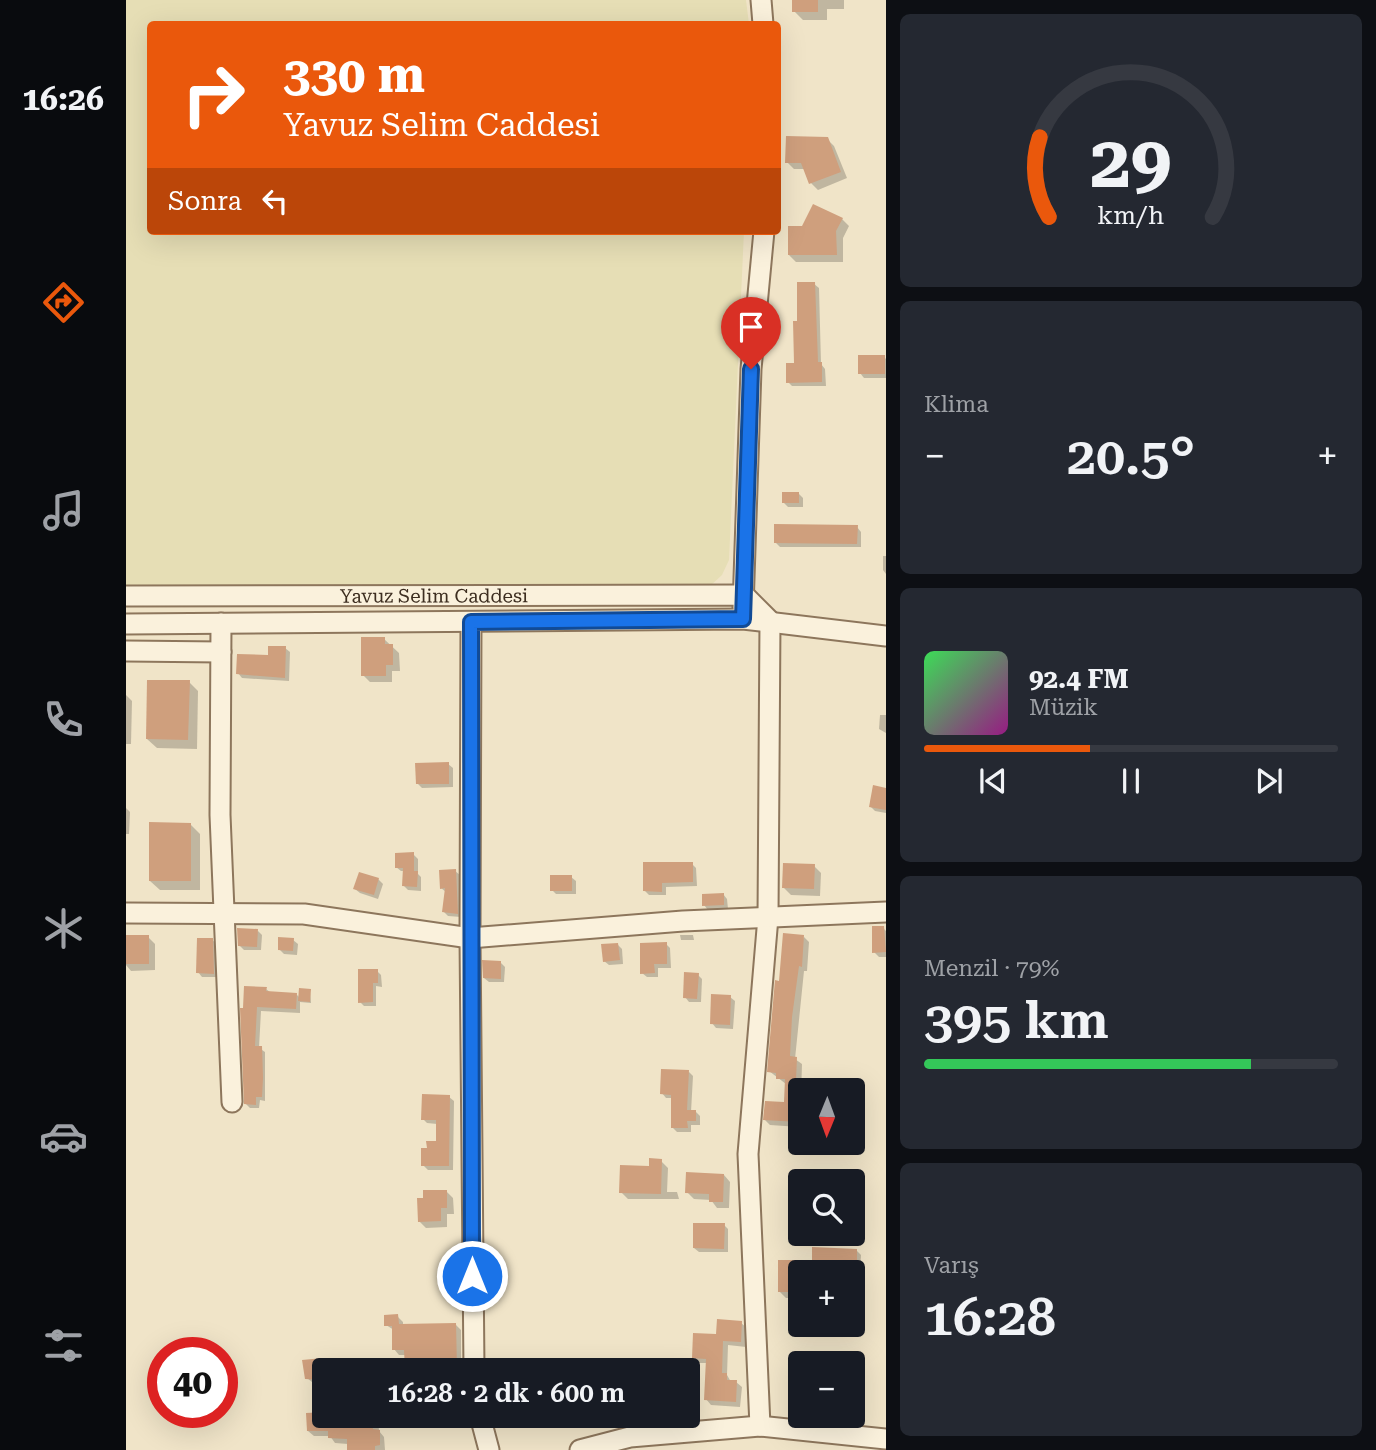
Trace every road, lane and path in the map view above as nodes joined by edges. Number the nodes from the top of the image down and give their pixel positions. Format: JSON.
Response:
{"nodes":[{"id":1,"x":761,"y":0,"type":"edge"},
{"id":2,"x":763,"y":21,"type":"edge"},
{"id":3,"x":764,"y":235,"type":"edge"},
{"id":4,"x":744,"y":595,"type":"junction"},
{"id":5,"x":126,"y":596,"type":"edge"},
{"id":6,"x":743,"y":619,"type":"junction"},
{"id":7,"x":770,"y":621,"type":"junction"},
{"id":8,"x":471,"y":622,"type":"junction"},
{"id":9,"x":221,"y":623,"type":"junction"},
{"id":10,"x":126,"y":624,"type":"edge"},
{"id":11,"x":886,"y":636,"type":"edge"},
{"id":12,"x":126,"y":651,"type":"edge"},
{"id":13,"x":221,"y":652,"type":"junction"},
{"id":14,"x":886,"y":912,"type":"edge"},
{"id":15,"x":126,"y":913,"type":"edge"},
{"id":16,"x":225,"y":914,"type":"junction"},
{"id":17,"x":768,"y":917,"type":"junction"},
{"id":18,"x":470,"y":938,"type":"junction"},
{"id":19,"x":232,"y":1102,"type":"dead end"},
{"id":20,"x":474,"y":1358,"type":"edge"},
{"id":21,"x":760,"y":1426,"type":"junction"},
{"id":22,"x":483,"y":1428,"type":"edge"},
{"id":23,"x":886,"y":1440,"type":"edge"},
{"id":24,"x":489,"y":1450,"type":"edge"},
{"id":25,"x":580,"y":1450,"type":"edge"}],
"edges":[{"from":1,"to":2,"type":"street"},
{"from":3,"to":4,"type":"street"},
{"from":4,"to":5,"type":"street","name":"Yavuz Selim Caddesi"},
{"from":4,"to":6,"type":"street"},
{"from":4,"to":7,"type":"street"},
{"from":6,"to":7,"type":"street","name":"Yavuz Selim Caddesi"},
{"from":6,"to":8,"type":"street","name":"Yavuz Selim Caddesi"},
{"from":7,"to":11,"type":"street","name":"Yavuz Selim Caddesi"},
{"from":7,"to":17,"type":"street"},
{"from":8,"to":9,"type":"street","name":"Yavuz Selim Caddesi"},
{"from":8,"to":18,"type":"street"},
{"from":9,"to":10,"type":"street","name":"Yavuz Selim Caddesi"},
{"from":9,"to":13,"type":"street"},
{"from":12,"to":13,"type":"street"},
{"from":13,"to":16,"type":"street"},
{"from":14,"to":17,"type":"street"},
{"from":15,"to":16,"type":"street"},
{"from":16,"to":18,"type":"street"},
{"from":16,"to":19,"type":"street"},
{"from":17,"to":18,"type":"street"},
{"from":17,"to":21,"type":"street"},
{"from":18,"to":20,"type":"street"},
{"from":21,"to":23,"type":"street"},
{"from":21,"to":25,"type":"street"},
{"from":22,"to":24,"type":"street"}]}
